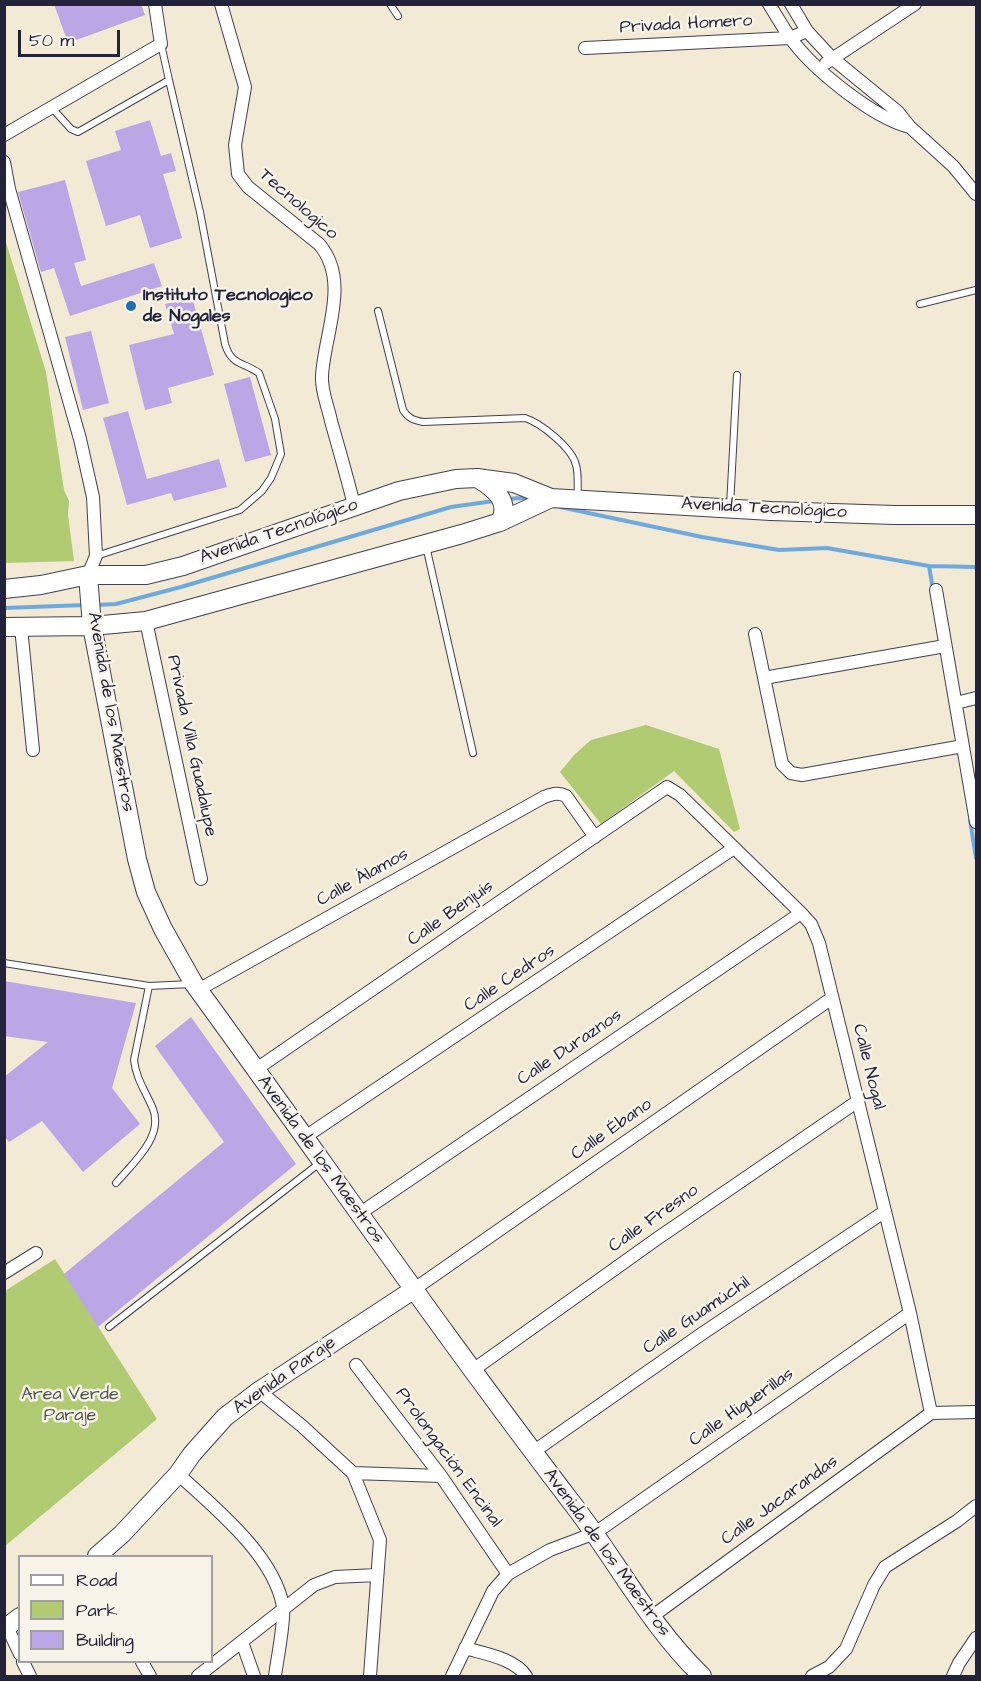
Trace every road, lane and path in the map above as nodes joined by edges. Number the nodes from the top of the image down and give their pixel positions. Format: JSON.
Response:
{"nodes":[{"id":1,"x":155,"y":4,"type":"edge"},
{"id":2,"x":221,"y":4,"type":"edge"},
{"id":3,"x":390,"y":4,"type":"edge"},
{"id":4,"x":769,"y":4,"type":"edge"},
{"id":5,"x":791,"y":4,"type":"edge"},
{"id":6,"x":915,"y":4,"type":"edge"},
{"id":7,"x":398,"y":16,"type":"dead end"},
{"id":8,"x":807,"y":31,"type":"junction"},
{"id":9,"x":790,"y":38,"type":"junction"},
{"id":10,"x":161,"y":44,"type":"junction"},
{"id":11,"x":585,"y":48,"type":"dead end"},
{"id":12,"x":832,"y":58,"type":"junction"},
{"id":13,"x":819,"y":68,"type":"junction"},
{"id":14,"x":169,"y":80,"type":"junction"},
{"id":15,"x":52,"y":107,"type":"junction"},
{"id":16,"x":910,"y":128,"type":"junction"},
{"id":17,"x":4,"y":135,"type":"edge"},
{"id":18,"x":4,"y":162,"type":"edge"},
{"id":19,"x":976,"y":194,"type":"edge"},
{"id":20,"x":976,"y":290,"type":"edge"},
{"id":21,"x":920,"y":304,"type":"dead end"},
{"id":22,"x":378,"y":311,"type":"dead end"},
{"id":23,"x":737,"y":375,"type":"dead end"},
{"id":24,"x":477,"y":478,"type":"junction"},
{"id":25,"x":551,"y":498,"type":"junction"},
{"id":26,"x":578,"y":499,"type":"junction"},
{"id":27,"x":354,"y":505,"type":"junction"},
{"id":28,"x":730,"y":508,"type":"junction"},
{"id":29,"x":976,"y":515,"type":"edge"},
{"id":30,"x":500,"y":522,"type":"junction"},
{"id":31,"x":425,"y":544,"type":"junction"},
{"id":32,"x":96,"y":556,"type":"junction"},
{"id":33,"x":89,"y":580,"type":"junction"},
{"id":34,"x":4,"y":589,"type":"edge"},
{"id":35,"x":936,"y":590,"type":"dead end"},
{"id":36,"x":146,"y":621,"type":"junction"},
{"id":37,"x":92,"y":623,"type":"junction"},
{"id":38,"x":13,"y":627,"type":"edge"},
{"id":39,"x":755,"y":634,"type":"dead end"},
{"id":40,"x":945,"y":646,"type":"junction"},
{"id":41,"x":764,"y":678,"type":"junction"},
{"id":42,"x":976,"y":698,"type":"edge"},
{"id":43,"x":956,"y":703,"type":"junction"},
{"id":44,"x":963,"y":746,"type":"junction"},
{"id":45,"x":33,"y":750,"type":"dead end"},
{"id":46,"x":473,"y":753,"type":"dead end"},
{"id":47,"x":667,"y":787,"type":"joint"},
{"id":48,"x":976,"y":822,"type":"edge"},
{"id":49,"x":595,"y":837,"type":"junction"},
{"id":50,"x":734,"y":848,"type":"junction"},
{"id":51,"x":201,"y":879,"type":"dead end"},
{"id":52,"x":801,"y":913,"type":"junction"},
{"id":53,"x":4,"y":963,"type":"edge"},
{"id":54,"x":149,"y":986,"type":"junction"},
{"id":55,"x":196,"y":987,"type":"junction"},
{"id":56,"x":832,"y":998,"type":"junction"},
{"id":57,"x":255,"y":1070,"type":"junction"},
{"id":58,"x":858,"y":1101,"type":"junction"},
{"id":59,"x":305,"y":1137,"type":"junction"},
{"id":60,"x":321,"y":1161,"type":"junction"},
{"id":61,"x":116,"y":1183,"type":"dead end"},
{"id":62,"x":884,"y":1212,"type":"junction"},
{"id":63,"x":359,"y":1214,"type":"junction"},
{"id":64,"x":36,"y":1252,"type":"dead end"},
{"id":65,"x":4,"y":1273,"type":"edge"},
{"id":66,"x":413,"y":1290,"type":"junction"},
{"id":67,"x":910,"y":1313,"type":"junction"},
{"id":68,"x":110,"y":1327,"type":"dead end"},
{"id":69,"x":356,"y":1365,"type":"dead end"},
{"id":70,"x":472,"y":1370,"type":"junction"},
{"id":71,"x":259,"y":1391,"type":"junction"},
{"id":72,"x":976,"y":1412,"type":"edge"},
{"id":73,"x":932,"y":1413,"type":"junction"},
{"id":74,"x":533,"y":1452,"type":"junction"},
{"id":75,"x":353,"y":1473,"type":"junction"},
{"id":76,"x":178,"y":1474,"type":"junction"},
{"id":77,"x":441,"y":1476,"type":"junction"},
{"id":78,"x":976,"y":1506,"type":"edge"},
{"id":79,"x":595,"y":1533,"type":"junction"},
{"id":80,"x":99,"y":1555,"type":"edge"},
{"id":81,"x":508,"y":1574,"type":"junction"},
{"id":82,"x":377,"y":1575,"type":"junction"},
{"id":83,"x":283,"y":1608,"type":"junction"},
{"id":84,"x":651,"y":1618,"type":"junction"},
{"id":85,"x":10,"y":1624,"type":"edge"},
{"id":86,"x":976,"y":1638,"type":"edge"},
{"id":87,"x":242,"y":1642,"type":"junction"},
{"id":88,"x":18,"y":1648,"type":"edge"},
{"id":89,"x":465,"y":1648,"type":"junction"},
{"id":90,"x":23,"y":1663,"type":"edge"},
{"id":91,"x":143,"y":1663,"type":"edge"},
{"id":92,"x":30,"y":1677,"type":"edge"},
{"id":93,"x":150,"y":1677,"type":"edge"},
{"id":94,"x":198,"y":1677,"type":"edge"},
{"id":95,"x":254,"y":1677,"type":"edge"},
{"id":96,"x":275,"y":1677,"type":"edge"},
{"id":97,"x":370,"y":1677,"type":"edge"},
{"id":98,"x":452,"y":1677,"type":"edge"},
{"id":99,"x":526,"y":1677,"type":"edge"},
{"id":100,"x":702,"y":1677,"type":"edge"},
{"id":101,"x":812,"y":1677,"type":"edge"},
{"id":102,"x":953,"y":1677,"type":"edge"}],
"edges":[{"from":1,"to":10,"type":"street"},
{"from":2,"to":27,"type":"street","name":"Tecnologico"},
{"from":3,"to":7,"type":"lane"},
{"from":4,"to":9,"type":"street"},
{"from":5,"to":8,"type":"street"},
{"from":6,"to":12,"type":"street"},
{"from":8,"to":9,"type":"street","name":"Privada Homero"},
{"from":8,"to":12,"type":"street"},
{"from":9,"to":11,"type":"street","name":"Privada Homero"},
{"from":9,"to":13,"type":"street"},
{"from":10,"to":14,"type":"lane"},
{"from":10,"to":15,"type":"street"},
{"from":12,"to":13,"type":"street"},
{"from":12,"to":16,"type":"street"},
{"from":13,"to":16,"type":"street"},
{"from":14,"to":15,"type":"lane"},
{"from":14,"to":32,"type":"lane"},
{"from":15,"to":17,"type":"street"},
{"from":16,"to":19,"type":"street"},
{"from":18,"to":32,"type":"street"},
{"from":20,"to":21,"type":"lane"},
{"from":22,"to":26,"type":"lane"},
{"from":23,"to":28,"type":"lane"},
{"from":24,"to":25,"type":"street","name":"Avenida Tecnológico"},
{"from":24,"to":27,"type":"street","name":"Avenida Tecnológico"},
{"from":24,"to":30,"type":"street"},
{"from":25,"to":26,"type":"street","name":"Avenida Tecnológico"},
{"from":25,"to":30,"type":"street","name":"Avenida Tecnológico"},
{"from":26,"to":28,"type":"street","name":"Avenida Tecnológico"},
{"from":27,"to":33,"type":"street","name":"Avenida Tecnológico"},
{"from":28,"to":29,"type":"street","name":"Avenida Tecnológico"},
{"from":30,"to":31,"type":"street","name":"Avenida Tecnológico"},
{"from":31,"to":36,"type":"street","name":"Avenida Tecnológico"},
{"from":31,"to":46,"type":"lane"},
{"from":32,"to":33,"type":"street"},
{"from":33,"to":34,"type":"street","name":"Avenida Tecnológico"},
{"from":33,"to":37,"type":"street","name":"Avenida de los Maestros"},
{"from":35,"to":40,"type":"street"},
{"from":36,"to":37,"type":"street","name":"Avenida Tecnológico"},
{"from":36,"to":51,"type":"street","name":"Privada Villa Guadalupe"},
{"from":37,"to":38,"type":"street","name":"Avenida Tecnológico"},
{"from":37,"to":55,"type":"street","name":"Avenida de los Maestros"},
{"from":38,"to":45,"type":"street"},
{"from":39,"to":41,"type":"street"},
{"from":40,"to":41,"type":"street"},
{"from":40,"to":43,"type":"street"},
{"from":41,"to":44,"type":"street"},
{"from":42,"to":43,"type":"street"},
{"from":43,"to":44,"type":"street"},
{"from":44,"to":48,"type":"street"},
{"from":47,"to":49,"type":"street","name":"Calle Benjuís"},
{"from":47,"to":50,"type":"street","name":"Calle Nogal"},
{"from":49,"to":55,"type":"street","name":"Calle Álamos"},
{"from":49,"to":57,"type":"street","name":"Calle Benjuís"},
{"from":50,"to":52,"type":"street","name":"Calle Nogal"},
{"from":50,"to":59,"type":"street","name":"Calle Cedros"},
{"from":52,"to":56,"type":"street","name":"Calle Nogal"},
{"from":52,"to":63,"type":"street","name":"Calle Duraznos"},
{"from":53,"to":54,"type":"lane"},
{"from":54,"to":55,"type":"lane"},
{"from":54,"to":61,"type":"lane"},
{"from":55,"to":57,"type":"street","name":"Avenida de los Maestros"},
{"from":56,"to":58,"type":"street","name":"Calle Nogal"},
{"from":56,"to":66,"type":"street","name":"Calle Ébano"},
{"from":57,"to":59,"type":"street","name":"Avenida de los Maestros"},
{"from":58,"to":62,"type":"street","name":"Calle Nogal"},
{"from":58,"to":70,"type":"street","name":"Calle Fresno"},
{"from":59,"to":60,"type":"street","name":"Avenida de los Maestros"},
{"from":60,"to":63,"type":"street","name":"Avenida de los Maestros"},
{"from":60,"to":68,"type":"lane"},
{"from":62,"to":67,"type":"street","name":"Calle Nogal"},
{"from":62,"to":74,"type":"street","name":"Calle Guamúchil"},
{"from":63,"to":66,"type":"street","name":"Avenida de los Maestros"},
{"from":64,"to":65,"type":"street"},
{"from":66,"to":70,"type":"street","name":"Avenida de los Maestros"},
{"from":66,"to":71,"type":"street","name":"Avenida Paraje"},
{"from":67,"to":73,"type":"street","name":"Calle Nogal"},
{"from":67,"to":79,"type":"street","name":"Calle Higuerillas"},
{"from":69,"to":77,"type":"street","name":"Prolongación Encinal"},
{"from":70,"to":74,"type":"street","name":"Avenida de los Maestros"},
{"from":71,"to":75,"type":"street"},
{"from":71,"to":76,"type":"street","name":"Avenida Paraje"},
{"from":72,"to":73,"type":"street"},
{"from":73,"to":84,"type":"street","name":"Calle Jacarandas"},
{"from":74,"to":79,"type":"street","name":"Avenida de los Maestros"},
{"from":75,"to":77,"type":"street"},
{"from":75,"to":82,"type":"street"},
{"from":76,"to":80,"type":"street","name":"Avenida Paraje"},
{"from":76,"to":83,"type":"street"},
{"from":77,"to":81,"type":"street","name":"Prolongación Encinal"},
{"from":78,"to":101,"type":"street"},
{"from":79,"to":81,"type":"street","name":"Calle Higuerillas"},
{"from":79,"to":84,"type":"street","name":"Avenida de los Maestros"},
{"from":81,"to":89,"type":"street"},
{"from":82,"to":83,"type":"street"},
{"from":82,"to":97,"type":"street"},
{"from":83,"to":87,"type":"street"},
{"from":83,"to":96,"type":"street"},
{"from":84,"to":100,"type":"street","name":"Avenida de los Maestros"},
{"from":85,"to":88,"type":"street"},
{"from":86,"to":102,"type":"street"},
{"from":87,"to":94,"type":"street"},
{"from":87,"to":95,"type":"street"},
{"from":89,"to":98,"type":"street"},
{"from":89,"to":99,"type":"street"},
{"from":90,"to":92,"type":"street"},
{"from":91,"to":93,"type":"street"}]}
